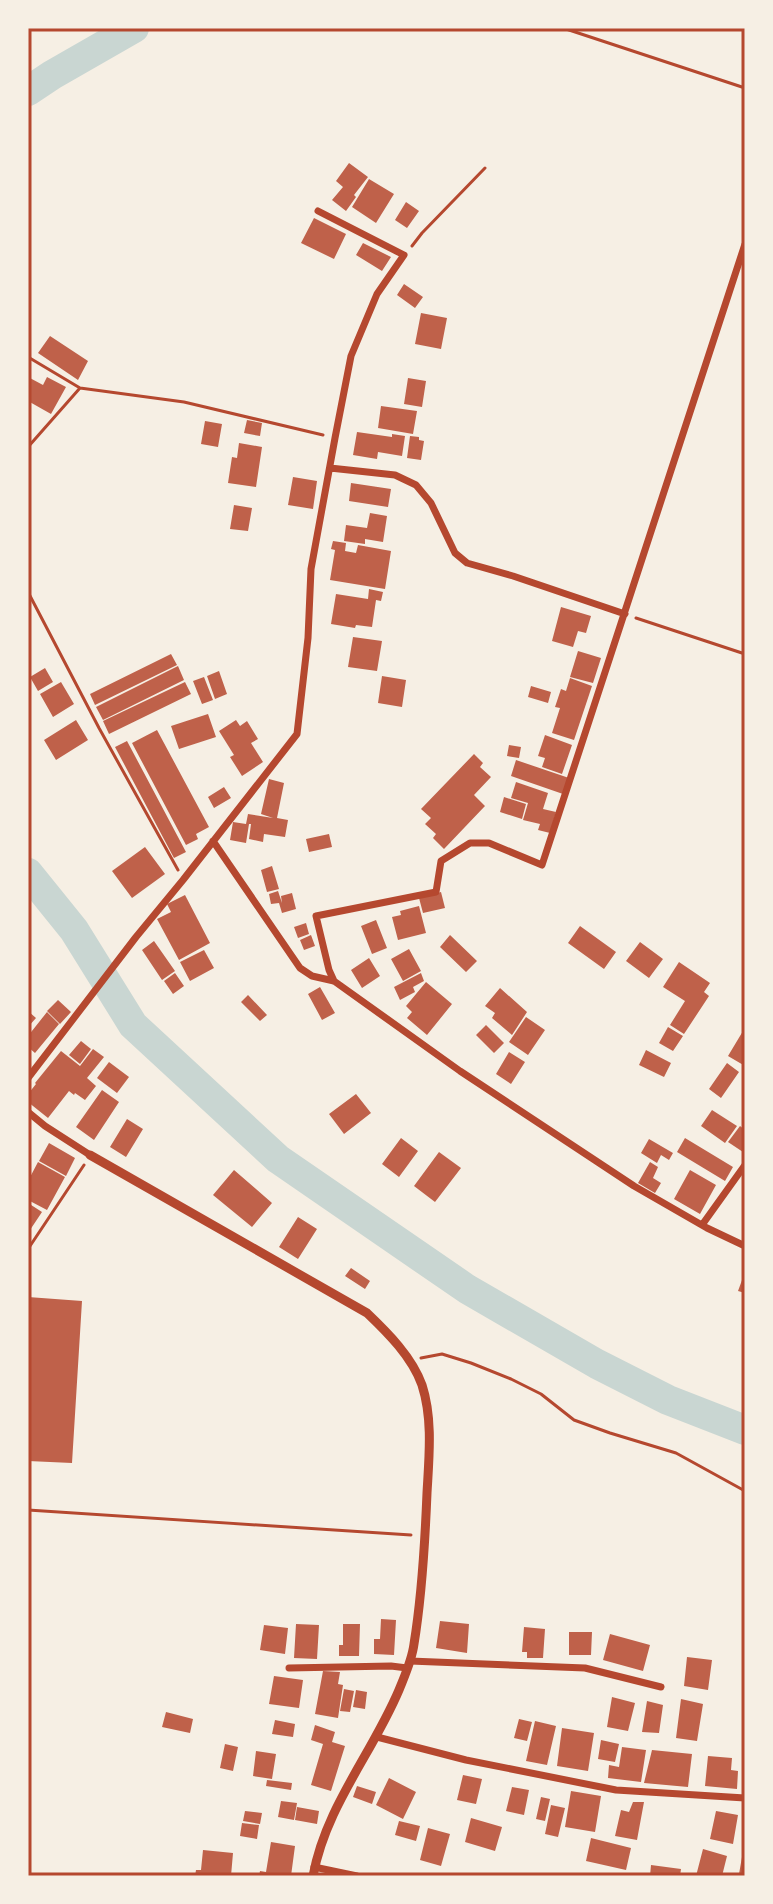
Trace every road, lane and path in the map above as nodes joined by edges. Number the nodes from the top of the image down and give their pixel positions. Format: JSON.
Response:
{"nodes":[{"id":1,"x":563,"y":28,"type":"edge"},
{"id":2,"x":745,"y":88,"type":"edge"},
{"id":3,"x":485,"y":168,"type":"dead end"},
{"id":4,"x":318,"y":211,"type":"dead end"},
{"id":5,"x":745,"y":244,"type":"edge"},
{"id":6,"x":404,"y":255,"type":"junction"},
{"id":7,"x":28,"y":357,"type":"edge"},
{"id":8,"x":80,"y":388,"type":"junction"},
{"id":9,"x":335,"y":438,"type":"junction"},
{"id":10,"x":28,"y":447,"type":"edge"},
{"id":11,"x":330,"y":468,"type":"junction"},
{"id":12,"x":28,"y":592,"type":"edge"},
{"id":13,"x":625,"y":614,"type":"junction"},
{"id":14,"x":745,"y":654,"type":"edge"},
{"id":15,"x":213,"y":841,"type":"junction"},
{"id":16,"x":183,"y":880,"type":"junction"},
{"id":17,"x":334,"y":981,"type":"junction"},
{"id":18,"x":28,"y":1078,"type":"edge"},
{"id":19,"x":28,"y":1112,"type":"edge"},
{"id":20,"x":90,"y":1155,"type":"junction"},
{"id":21,"x":745,"y":1165,"type":"edge"},
{"id":22,"x":702,"y":1225,"type":"junction"},
{"id":23,"x":745,"y":1246,"type":"edge"},
{"id":24,"x":28,"y":1249,"type":"edge"},
{"id":25,"x":409,"y":1360,"type":"junction"},
{"id":26,"x":745,"y":1491,"type":"edge"},
{"id":27,"x":28,"y":1510,"type":"edge"},
{"id":28,"x":425,"y":1536,"type":"junction"},
{"id":29,"x":409,"y":1664,"type":"junction"},
{"id":30,"x":289,"y":1668,"type":"dead end"},
{"id":31,"x":661,"y":1687,"type":"dead end"},
{"id":32,"x":377,"y":1737,"type":"junction"},
{"id":33,"x":745,"y":1798,"type":"edge"},
{"id":34,"x":314,"y":1872,"type":"edge"},
{"id":35,"x":357,"y":1876,"type":"edge"}],
"edges":[{"from":1,"to":2,"type":"path"},
{"from":3,"to":6,"type":"path"},
{"from":4,"to":6,"type":"street"},
{"from":5,"to":13,"type":"street"},
{"from":6,"to":9,"type":"street"},
{"from":7,"to":8,"type":"path"},
{"from":8,"to":9,"type":"path"},
{"from":8,"to":10,"type":"path"},
{"from":9,"to":11,"type":"street"},
{"from":11,"to":13,"type":"street"},
{"from":11,"to":15,"type":"street"},
{"from":12,"to":16,"type":"path"},
{"from":13,"to":14,"type":"path"},
{"from":13,"to":17,"type":"street"},
{"from":15,"to":16,"type":"street"},
{"from":15,"to":17,"type":"street"},
{"from":16,"to":18,"type":"street"},
{"from":17,"to":22,"type":"street"},
{"from":19,"to":20,"type":"street"},
{"from":20,"to":24,"type":"path"},
{"from":20,"to":25,"type":"street"},
{"from":21,"to":22,"type":"street"},
{"from":22,"to":23,"type":"street"},
{"from":25,"to":26,"type":"path"},
{"from":25,"to":28,"type":"street"},
{"from":27,"to":28,"type":"path"},
{"from":28,"to":29,"type":"street"},
{"from":29,"to":30,"type":"street"},
{"from":29,"to":31,"type":"street"},
{"from":29,"to":32,"type":"street"},
{"from":32,"to":33,"type":"street"},
{"from":32,"to":34,"type":"street"},
{"from":34,"to":35,"type":"street"}]}
